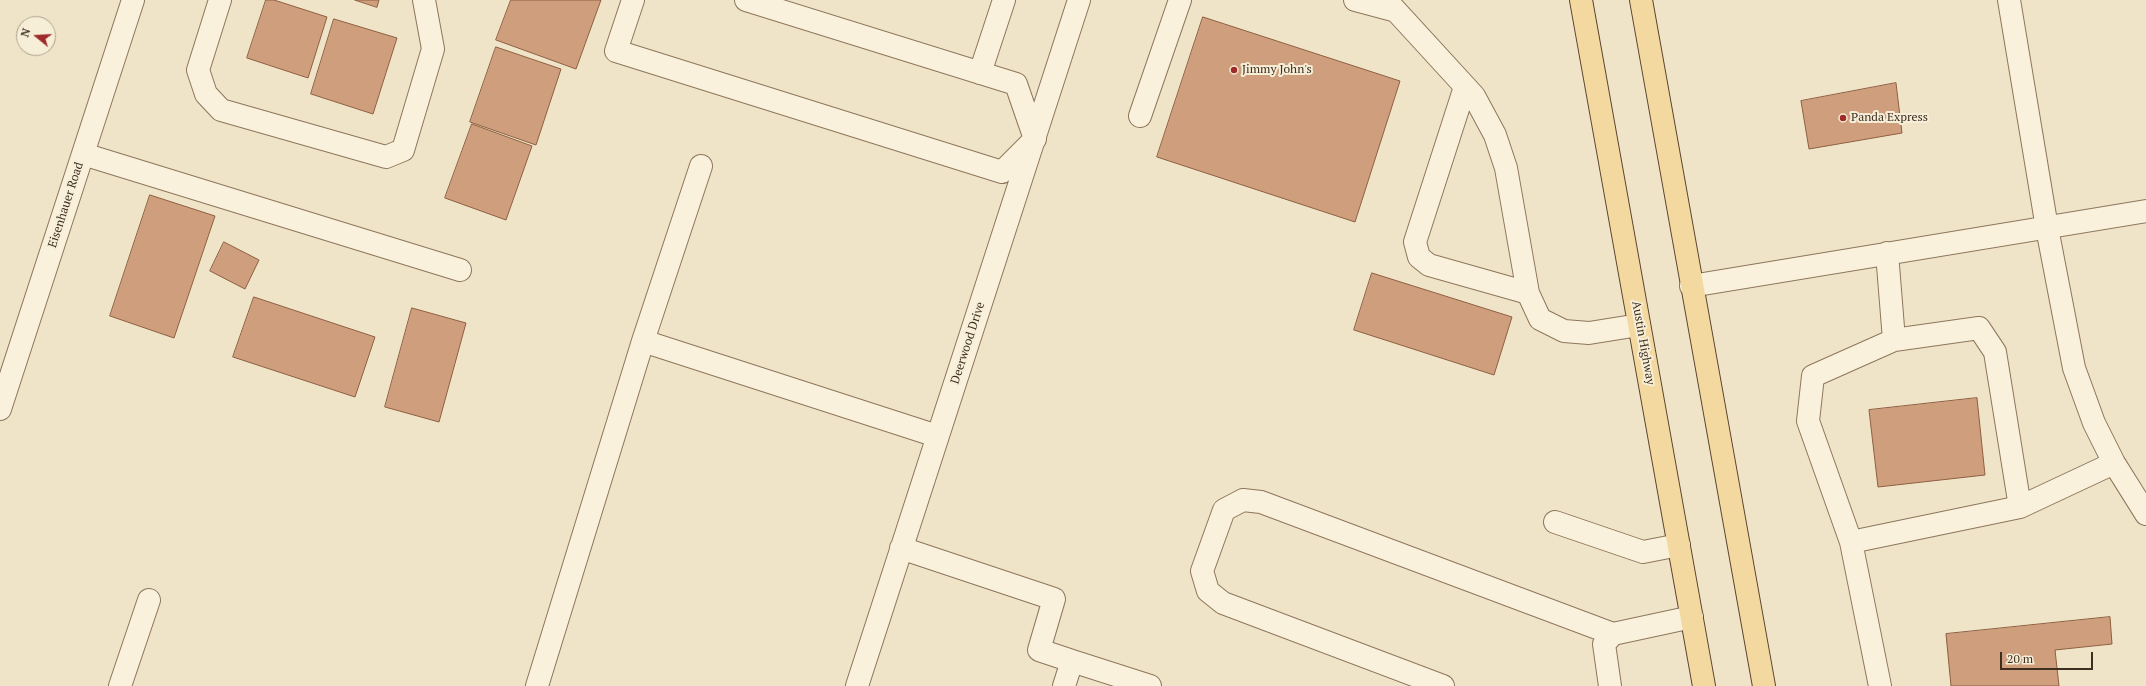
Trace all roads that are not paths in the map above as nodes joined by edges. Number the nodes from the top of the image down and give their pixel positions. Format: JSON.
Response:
{"nodes":[{"id":1,"x":133,"y":0,"type":"edge"},
{"id":2,"x":220,"y":0,"type":"edge"},
{"id":3,"x":424,"y":0,"type":"edge"},
{"id":4,"x":633,"y":0,"type":"edge"},
{"id":5,"x":746,"y":0,"type":"edge"},
{"id":6,"x":1004,"y":0,"type":"edge"},
{"id":7,"x":1079,"y":0,"type":"edge"},
{"id":8,"x":1180,"y":0,"type":"edge"},
{"id":9,"x":1355,"y":0,"type":"edge"},
{"id":10,"x":1581,"y":0,"type":"edge"},
{"id":11,"x":1641,"y":0,"type":"edge"},
{"id":12,"x":2009,"y":0,"type":"edge"},
{"id":13,"x":1391,"y":5,"type":"edge"},
{"id":14,"x":980,"y":73,"type":"junction"},
{"id":15,"x":1466,"y":87,"type":"junction"},
{"id":16,"x":1140,"y":116,"type":"dead end"},
{"id":17,"x":1035,"y":139,"type":"junction"},
{"id":18,"x":83,"y":154,"type":"junction"},
{"id":19,"x":701,"y":166,"type":"dead end"},
{"id":20,"x":2146,"y":211,"type":"edge"},
{"id":21,"x":2047,"y":228,"type":"junction"},
{"id":22,"x":1887,"y":253,"type":"junction"},
{"id":23,"x":460,"y":270,"type":"dead end"},
{"id":24,"x":1691,"y":286,"type":"junction"},
{"id":25,"x":1528,"y":293,"type":"junction"},
{"id":26,"x":1639,"y":325,"type":"junction"},
{"id":27,"x":1894,"y":340,"type":"junction"},
{"id":28,"x":644,"y":341,"type":"junction"},
{"id":29,"x":0,"y":409,"type":"edge"},
{"id":30,"x":937,"y":436,"type":"junction"},
{"id":31,"x":2114,"y":463,"type":"junction"},
{"id":32,"x":2020,"y":507,"type":"junction"},
{"id":33,"x":2146,"y":514,"type":"edge"},
{"id":34,"x":1556,"y":522,"type":"dead end"},
{"id":35,"x":1851,"y":542,"type":"junction"},
{"id":36,"x":1679,"y":545,"type":"junction"},
{"id":37,"x":901,"y":548,"type":"junction"},
{"id":38,"x":149,"y":600,"type":"dead end"},
{"id":39,"x":1692,"y":617,"type":"junction"},
{"id":40,"x":1613,"y":634,"type":"junction"},
{"id":41,"x":1072,"y":661,"type":"junction"},
{"id":42,"x":120,"y":686,"type":"edge"},
{"id":43,"x":537,"y":686,"type":"edge"},
{"id":44,"x":857,"y":686,"type":"edge"},
{"id":45,"x":1064,"y":686,"type":"edge"},
{"id":46,"x":1150,"y":686,"type":"edge"},
{"id":47,"x":1443,"y":686,"type":"edge"},
{"id":48,"x":1610,"y":686,"type":"edge"},
{"id":49,"x":1704,"y":686,"type":"edge"},
{"id":50,"x":1764,"y":686,"type":"edge"},
{"id":51,"x":1880,"y":686,"type":"edge"}],
"edges":[{"from":1,"to":18,"type":"street","name":"Eisenhauer Road"},
{"from":2,"to":3,"type":"street"},
{"from":4,"to":17,"type":"street"},
{"from":5,"to":14,"type":"street"},
{"from":6,"to":14,"type":"street"},
{"from":7,"to":17,"type":"street","name":"Deerwood Drive"},
{"from":8,"to":16,"type":"street"},
{"from":9,"to":13,"type":"street"},
{"from":10,"to":26,"type":"main road","name":"Austin Highway"},
{"from":11,"to":24,"type":"main road"},
{"from":12,"to":21,"type":"street"},
{"from":13,"to":15,"type":"street"},
{"from":14,"to":17,"type":"street"},
{"from":15,"to":25,"type":"street"},
{"from":15,"to":25,"type":"street"},
{"from":17,"to":30,"type":"street","name":"Deerwood Drive"},
{"from":18,"to":23,"type":"street"},
{"from":18,"to":29,"type":"street","name":"Eisenhauer Road"},
{"from":19,"to":28,"type":"street"},
{"from":20,"to":21,"type":"street"},
{"from":21,"to":22,"type":"street"},
{"from":21,"to":31,"type":"street"},
{"from":22,"to":24,"type":"street"},
{"from":22,"to":27,"type":"street"},
{"from":24,"to":50,"type":"main road"},
{"from":25,"to":26,"type":"street"},
{"from":26,"to":36,"type":"main road","name":"Austin Highway"},
{"from":27,"to":32,"type":"street"},
{"from":27,"to":35,"type":"street"},
{"from":28,"to":30,"type":"street"},
{"from":28,"to":43,"type":"street"},
{"from":30,"to":37,"type":"street","name":"Deerwood Drive"},
{"from":31,"to":32,"type":"street"},
{"from":31,"to":33,"type":"street"},
{"from":32,"to":35,"type":"street"},
{"from":34,"to":36,"type":"street"},
{"from":35,"to":51,"type":"street"},
{"from":36,"to":39,"type":"main road","name":"Austin Highway"},
{"from":37,"to":41,"type":"street"},
{"from":37,"to":44,"type":"street","name":"Deerwood Drive"},
{"from":38,"to":42,"type":"street"},
{"from":39,"to":40,"type":"street"},
{"from":39,"to":49,"type":"main road","name":"Austin Highway"},
{"from":40,"to":47,"type":"street"},
{"from":40,"to":48,"type":"street"},
{"from":41,"to":45,"type":"street"},
{"from":41,"to":46,"type":"street"}]}
